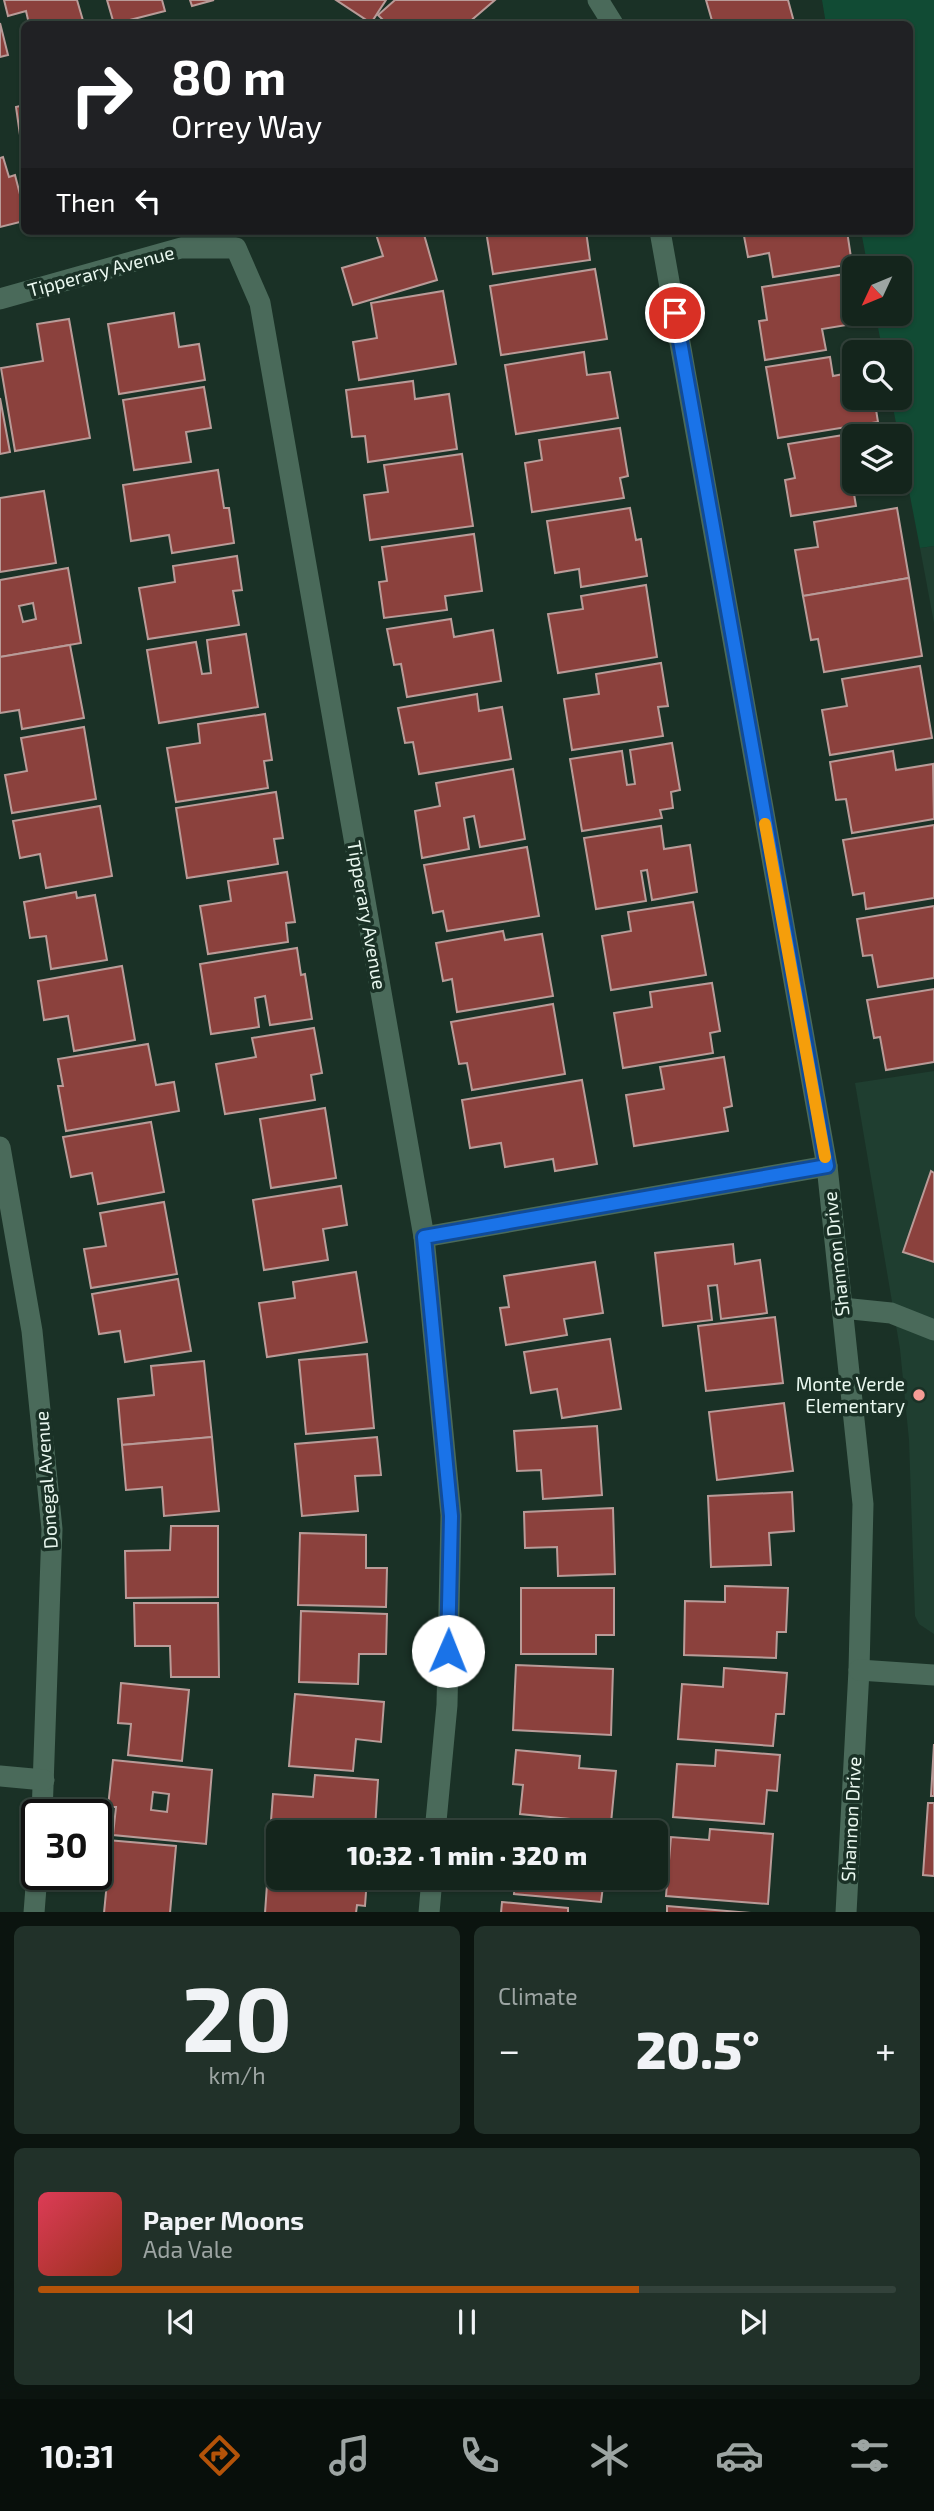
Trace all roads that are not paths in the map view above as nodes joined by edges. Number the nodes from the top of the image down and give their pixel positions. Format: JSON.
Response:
{"nodes":[{"id":1,"x":598,"y":0,"type":"edge"},
{"id":2,"x":611,"y":21,"type":"edge"},
{"id":3,"x":661,"y":235,"type":"edge"},
{"id":4,"x":0,"y":299,"type":"edge"},
{"id":5,"x":0,"y":1147,"type":"edge"},
{"id":6,"x":827,"y":1166,"type":"junction"},
{"id":7,"x":424,"y":1237,"type":"junction"},
{"id":8,"x":842,"y":1308,"type":"junction"},
{"id":9,"x":934,"y":1330,"type":"edge"},
{"id":10,"x":859,"y":1670,"type":"junction"},
{"id":11,"x":934,"y":1675,"type":"edge"},
{"id":12,"x":0,"y":1776,"type":"edge"},
{"id":13,"x":44,"y":1780,"type":"junction"},
{"id":14,"x":43,"y":1799,"type":"edge"},
{"id":15,"x":436,"y":1820,"type":"edge"},
{"id":16,"x":36,"y":1890,"type":"edge"},
{"id":17,"x":431,"y":1890,"type":"edge"},
{"id":18,"x":34,"y":1912,"type":"edge"},
{"id":19,"x":429,"y":1912,"type":"edge"},
{"id":20,"x":846,"y":1912,"type":"edge"}],
"edges":[{"from":1,"to":2,"type":"street"},
{"from":3,"to":6,"type":"street","name":"Shannon Drive"},
{"from":4,"to":7,"type":"street","name":"Tipperary Avenue"},
{"from":5,"to":13,"type":"street","name":"Donegal Avenue"},
{"from":6,"to":7,"type":"street"},
{"from":6,"to":8,"type":"street","name":"Shannon Drive"},
{"from":7,"to":15,"type":"street","name":"Tipperary Avenue"},
{"from":8,"to":9,"type":"street"},
{"from":8,"to":10,"type":"street","name":"Shannon Drive"},
{"from":10,"to":11,"type":"street"},
{"from":10,"to":20,"type":"street","name":"Shannon Drive"},
{"from":12,"to":13,"type":"street"},
{"from":13,"to":14,"type":"street","name":"Donegal Avenue"},
{"from":16,"to":18,"type":"street"},
{"from":17,"to":19,"type":"street"}]}
